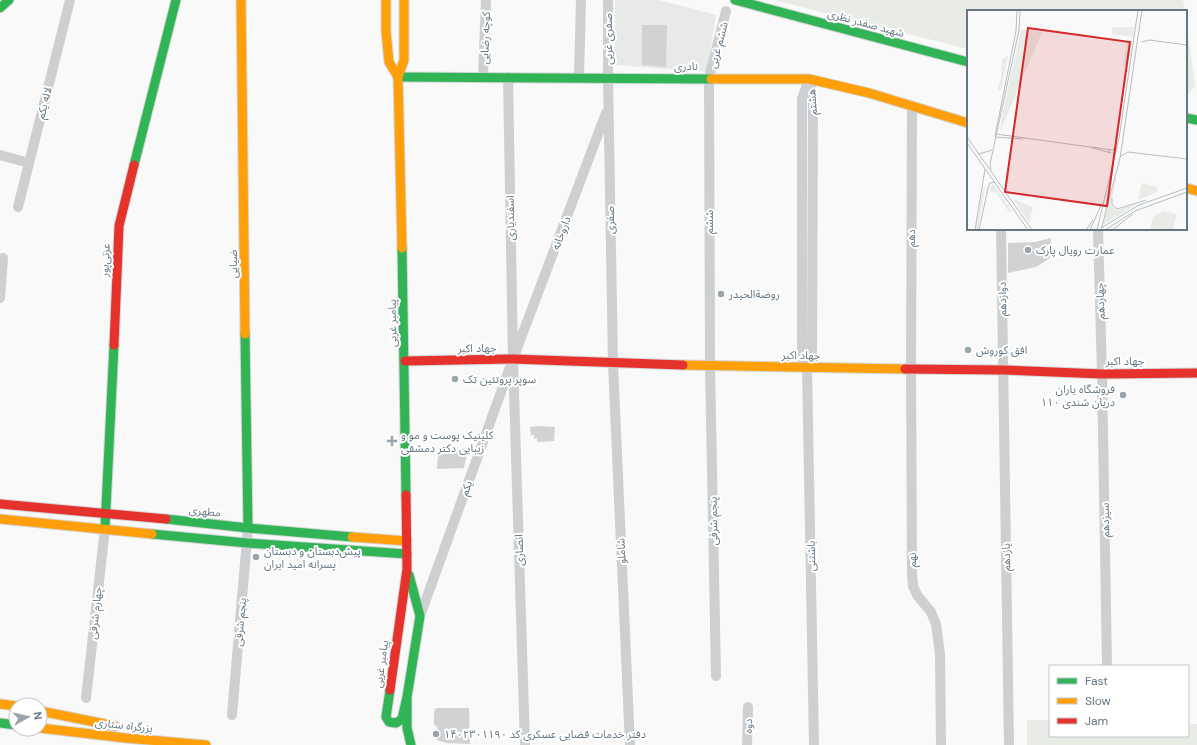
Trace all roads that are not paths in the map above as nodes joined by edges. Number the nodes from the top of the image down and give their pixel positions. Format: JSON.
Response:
{"nodes":[{"id":1,"x":9,"y":0,"type":"edge"},
{"id":2,"x":70,"y":0,"type":"edge"},
{"id":3,"x":176,"y":0,"type":"edge"},
{"id":4,"x":241,"y":0,"type":"edge"},
{"id":5,"x":386,"y":0,"type":"edge"},
{"id":6,"x":404,"y":0,"type":"edge"},
{"id":7,"x":486,"y":0,"type":"edge"},
{"id":8,"x":582,"y":0,"type":"edge"},
{"id":9,"x":608,"y":0,"type":"edge"},
{"id":10,"x":735,"y":0,"type":"edge"},
{"id":11,"x":0,"y":8,"type":"edge"},
{"id":12,"x":726,"y":11,"type":"dead end"},
{"id":13,"x":967,"y":62,"type":"edge"},
{"id":14,"x":483,"y":76,"type":"junction"},
{"id":15,"x":508,"y":76,"type":"junction"},
{"id":16,"x":398,"y":77,"type":"junction"},
{"id":17,"x":579,"y":77,"type":"junction"},
{"id":18,"x":608,"y":77,"type":"junction"},
{"id":19,"x":709,"y":78,"type":"junction"},
{"id":20,"x":809,"y":79,"type":"junction"},
{"id":21,"x":912,"y":106,"type":"junction"},
{"id":22,"x":608,"y":108,"type":"junction"},
{"id":23,"x":1187,"y":118,"type":"edge"},
{"id":24,"x":1197,"y":120,"type":"edge"},
{"id":25,"x":967,"y":123,"type":"edge"},
{"id":26,"x":0,"y":156,"type":"edge"},
{"id":27,"x":29,"y":163,"type":"junction"},
{"id":28,"x":1187,"y":188,"type":"edge"},
{"id":29,"x":1197,"y":191,"type":"edge"},
{"id":30,"x":18,"y":207,"type":"dead end"},
{"id":31,"x":1001,"y":230,"type":"edge"},
{"id":32,"x":1098,"y":230,"type":"edge"},
{"id":33,"x":3,"y":258,"type":"dead end"},
{"id":34,"x":0,"y":298,"type":"edge"},
{"id":35,"x":513,"y":359,"type":"junction"},
{"id":36,"x":405,"y":361,"type":"junction"},
{"id":37,"x":613,"y":364,"type":"junction"},
{"id":38,"x":710,"y":366,"type":"junction"},
{"id":39,"x":807,"y":367,"type":"junction"},
{"id":40,"x":911,"y":369,"type":"junction"},
{"id":41,"x":1003,"y":370,"type":"junction"},
{"id":42,"x":1197,"y":373,"type":"edge"},
{"id":43,"x":1102,"y":374,"type":"junction"},
{"id":44,"x":0,"y":504,"type":"edge"},
{"id":45,"x":106,"y":513,"type":"junction"},
{"id":46,"x":0,"y":519,"type":"edge"},
{"id":47,"x":104,"y":528,"type":"junction"},
{"id":48,"x":248,"y":528,"type":"junction"},
{"id":49,"x":407,"y":541,"type":"junction"},
{"id":50,"x":247,"y":543,"type":"junction"},
{"id":51,"x":407,"y":554,"type":"junction"},
{"id":52,"x":407,"y":569,"type":"junction"},
{"id":53,"x":420,"y":616,"type":"junction"},
{"id":54,"x":1107,"y":665,"type":"edge"},
{"id":55,"x":716,"y":676,"type":"dead end"},
{"id":56,"x":407,"y":697,"type":"junction"},
{"id":57,"x":86,"y":698,"type":"dead end"},
{"id":58,"x":748,"y":707,"type":"dead end"},
{"id":59,"x":48,"y":712,"type":"edge"},
{"id":60,"x":232,"y":715,"type":"dead end"},
{"id":61,"x":48,"y":729,"type":"edge"},
{"id":62,"x":630,"y":741,"type":"edge"},
{"id":63,"x":178,"y":742,"type":"junction"},
{"id":64,"x":526,"y":743,"type":"edge"},
{"id":65,"x":206,"y":745,"type":"edge"},
{"id":66,"x":411,"y":745,"type":"edge"},
{"id":67,"x":747,"y":745,"type":"edge"},
{"id":68,"x":814,"y":745,"type":"edge"},
{"id":69,"x":941,"y":745,"type":"edge"},
{"id":70,"x":1009,"y":745,"type":"edge"}],
"edges":[{"from":1,"to":11,"type":"main road"},
{"from":2,"to":27,"type":"street","name":"لاله یکم"},
{"from":3,"to":45,"type":"main road","name":"عزتی‌پور"},
{"from":4,"to":48,"type":"main road","name":"ضیایی"},
{"from":5,"to":16,"type":"main road","name":"پیامبر غربی"},
{"from":6,"to":16,"type":"main road","name":"پیامبر غربی"},
{"from":7,"to":14,"type":"street","name":"کوچه رضایی"},
{"from":8,"to":17,"type":"street"},
{"from":9,"to":18,"type":"street","name":"صفری غربی"},
{"from":10,"to":13,"type":"main road","name":"شهید صفدر نظری"},
{"from":12,"to":19,"type":"street","name":"ششم غربی"},
{"from":14,"to":15,"type":"main road","name":"نادری"},
{"from":14,"to":16,"type":"main road","name":"نادری"},
{"from":15,"to":17,"type":"main road","name":"نادری"},
{"from":15,"to":35,"type":"street","name":"اسفندیاری"},
{"from":16,"to":36,"type":"main road","name":"پیامبر غربی"},
{"from":17,"to":18,"type":"main road","name":"نادری"},
{"from":18,"to":19,"type":"main road","name":"نادری"},
{"from":18,"to":22,"type":"street","name":"صفری"},
{"from":19,"to":20,"type":"main road","name":"نادری"},
{"from":19,"to":38,"type":"street","name":"ششم"},
{"from":20,"to":21,"type":"main road","name":"نادری"},
{"from":20,"to":39,"type":"street","name":"هشتم"},
{"from":21,"to":25,"type":"main road","name":"نادری"},
{"from":21,"to":40,"type":"street","name":"دهم"},
{"from":22,"to":35,"type":"street","name":"داروخانه"},
{"from":22,"to":37,"type":"street","name":"صفری"},
{"from":23,"to":24,"type":"main road"},
{"from":26,"to":27,"type":"street"},
{"from":27,"to":30,"type":"street","name":"لاله یکم"},
{"from":28,"to":29,"type":"main road"},
{"from":31,"to":41,"type":"street","name":"دوازدهم"},
{"from":32,"to":43,"type":"street","name":"چهاردهم"},
{"from":33,"to":34,"type":"street"},
{"from":35,"to":36,"type":"main road","name":"جهاد اکبر"},
{"from":35,"to":37,"type":"main road","name":"جهاد اکبر"},
{"from":35,"to":53,"type":"street","name":"یکم"},
{"from":35,"to":64,"type":"street","name":"انصاری"},
{"from":36,"to":49,"type":"main road","name":"پیامبر غربی"},
{"from":37,"to":38,"type":"main road","name":"جهاد اکبر"},
{"from":37,"to":62,"type":"street","name":"شاملو"},
{"from":38,"to":39,"type":"main road","name":"جهاد اکبر"},
{"from":38,"to":55,"type":"street","name":"پنجم شرقی"},
{"from":39,"to":40,"type":"main road","name":"جهاد اکبر"},
{"from":39,"to":68,"type":"street","name":"باشتنی"},
{"from":40,"to":41,"type":"main road","name":"جهاد اکبر"},
{"from":40,"to":69,"type":"street","name":"نهم"},
{"from":41,"to":43,"type":"main road","name":"جهاد اکبر"},
{"from":41,"to":70,"type":"street","name":"یازدهم"},
{"from":42,"to":43,"type":"main road","name":"جهاد اکبر"},
{"from":43,"to":54,"type":"street","name":"سیزدهم"},
{"from":44,"to":45,"type":"main road","name":"مطهری"},
{"from":45,"to":47,"type":"main road","name":"عزتی‌پور"},
{"from":45,"to":48,"type":"main road","name":"مطهری"},
{"from":46,"to":47,"type":"main road"},
{"from":47,"to":50,"type":"main road"},
{"from":47,"to":57,"type":"street","name":"چهارم شرقی"},
{"from":48,"to":49,"type":"main road","name":"مطهری"},
{"from":48,"to":50,"type":"street","name":"پنجم شرقی"},
{"from":49,"to":51,"type":"main road","name":"پیامبر غربی"},
{"from":50,"to":51,"type":"main road"},
{"from":50,"to":60,"type":"street","name":"پنجم شرقی"},
{"from":51,"to":52,"type":"main road","name":"پیامبر غربی"},
{"from":52,"to":53,"type":"main road","name":"پیامبر غربی"},
{"from":52,"to":56,"type":"main road","name":"پیامبر غربی"},
{"from":53,"to":56,"type":"main road","name":"پیامبر غربی"},
{"from":56,"to":66,"type":"main road","name":"پیامبر غربی"},
{"from":58,"to":67,"type":"street","name":"دوه"},
{"from":59,"to":63,"type":"main road"},
{"from":61,"to":63,"type":"main road","name":"بزرگراه ستاری"},
{"from":63,"to":65,"type":"main road","name":"بزرگراه ستاری"}]}
